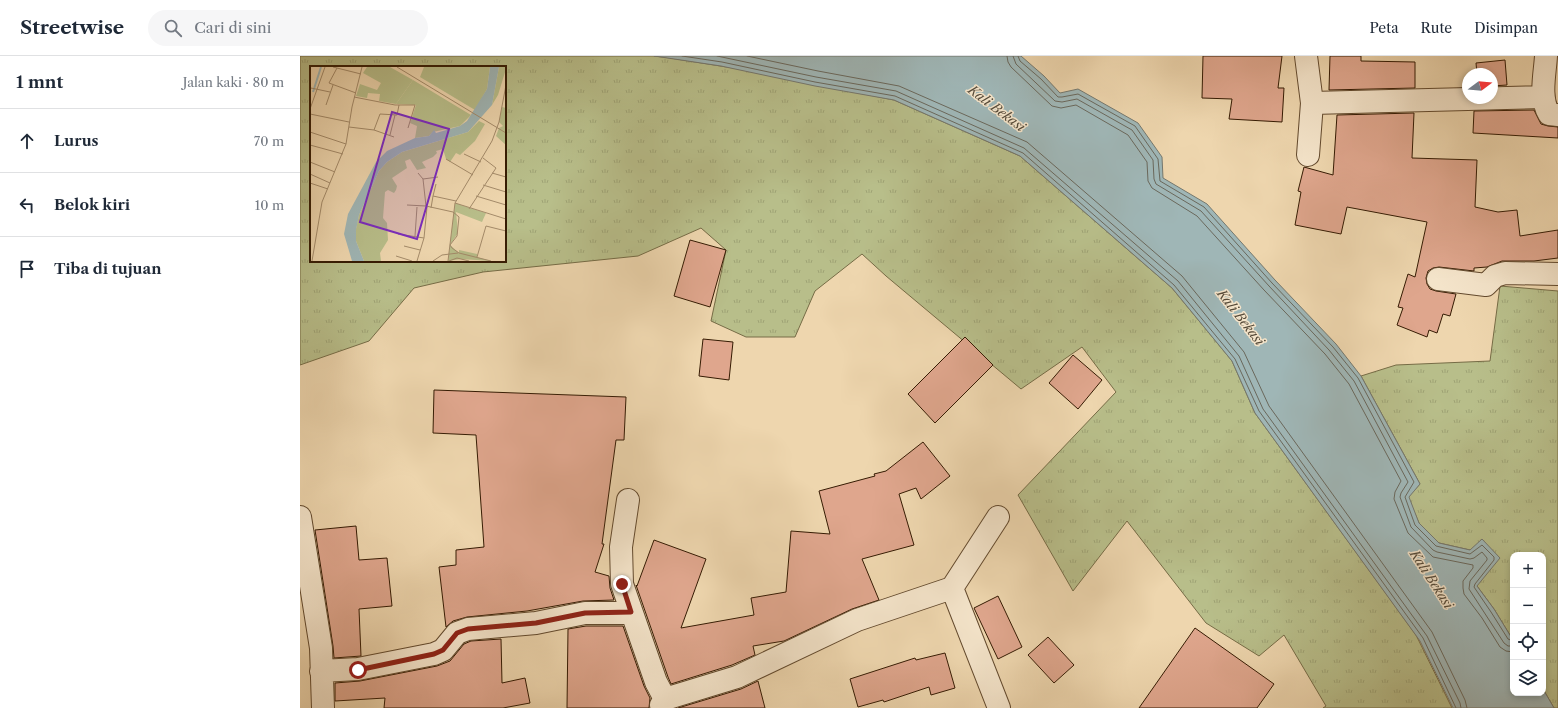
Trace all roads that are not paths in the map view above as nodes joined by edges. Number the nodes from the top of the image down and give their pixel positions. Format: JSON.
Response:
{"nodes":[{"id":1,"x":1306,"y":56,"type":"edge"},
{"id":2,"x":1546,"y":56,"type":"edge"},
{"id":3,"x":1543,"y":97,"type":"junction"},
{"id":4,"x":1312,"y":103,"type":"junction"},
{"id":5,"x":1558,"y":115,"type":"edge"},
{"id":6,"x":1308,"y":155,"type":"dead end"},
{"id":7,"x":1558,"y":274,"type":"edge"},
{"id":8,"x":1438,"y":279,"type":"dead end"},
{"id":9,"x":628,"y":500,"type":"dead end"},
{"id":10,"x":300,"y":517,"type":"edge"},
{"id":11,"x":998,"y":517,"type":"dead end"},
{"id":12,"x":952,"y":588,"type":"junction"},
{"id":13,"x":631,"y":612,"type":"junction"},
{"id":14,"x":321,"y":671,"type":"junction"},
{"id":15,"x":663,"y":703,"type":"edge"},
{"id":16,"x":323,"y":708,"type":"edge"},
{"id":17,"x":999,"y":708,"type":"edge"}],
"edges":[{"from":1,"to":4,"type":"street"},
{"from":2,"to":3,"type":"street"},
{"from":3,"to":4,"type":"street"},
{"from":3,"to":5,"type":"street"},
{"from":4,"to":6,"type":"street"},
{"from":7,"to":8,"type":"street"},
{"from":9,"to":13,"type":"street"},
{"from":10,"to":14,"type":"street"},
{"from":11,"to":12,"type":"street"},
{"from":12,"to":15,"type":"street"},
{"from":12,"to":17,"type":"street"},
{"from":13,"to":14,"type":"street"},
{"from":13,"to":15,"type":"street"},
{"from":14,"to":16,"type":"street"}]}
